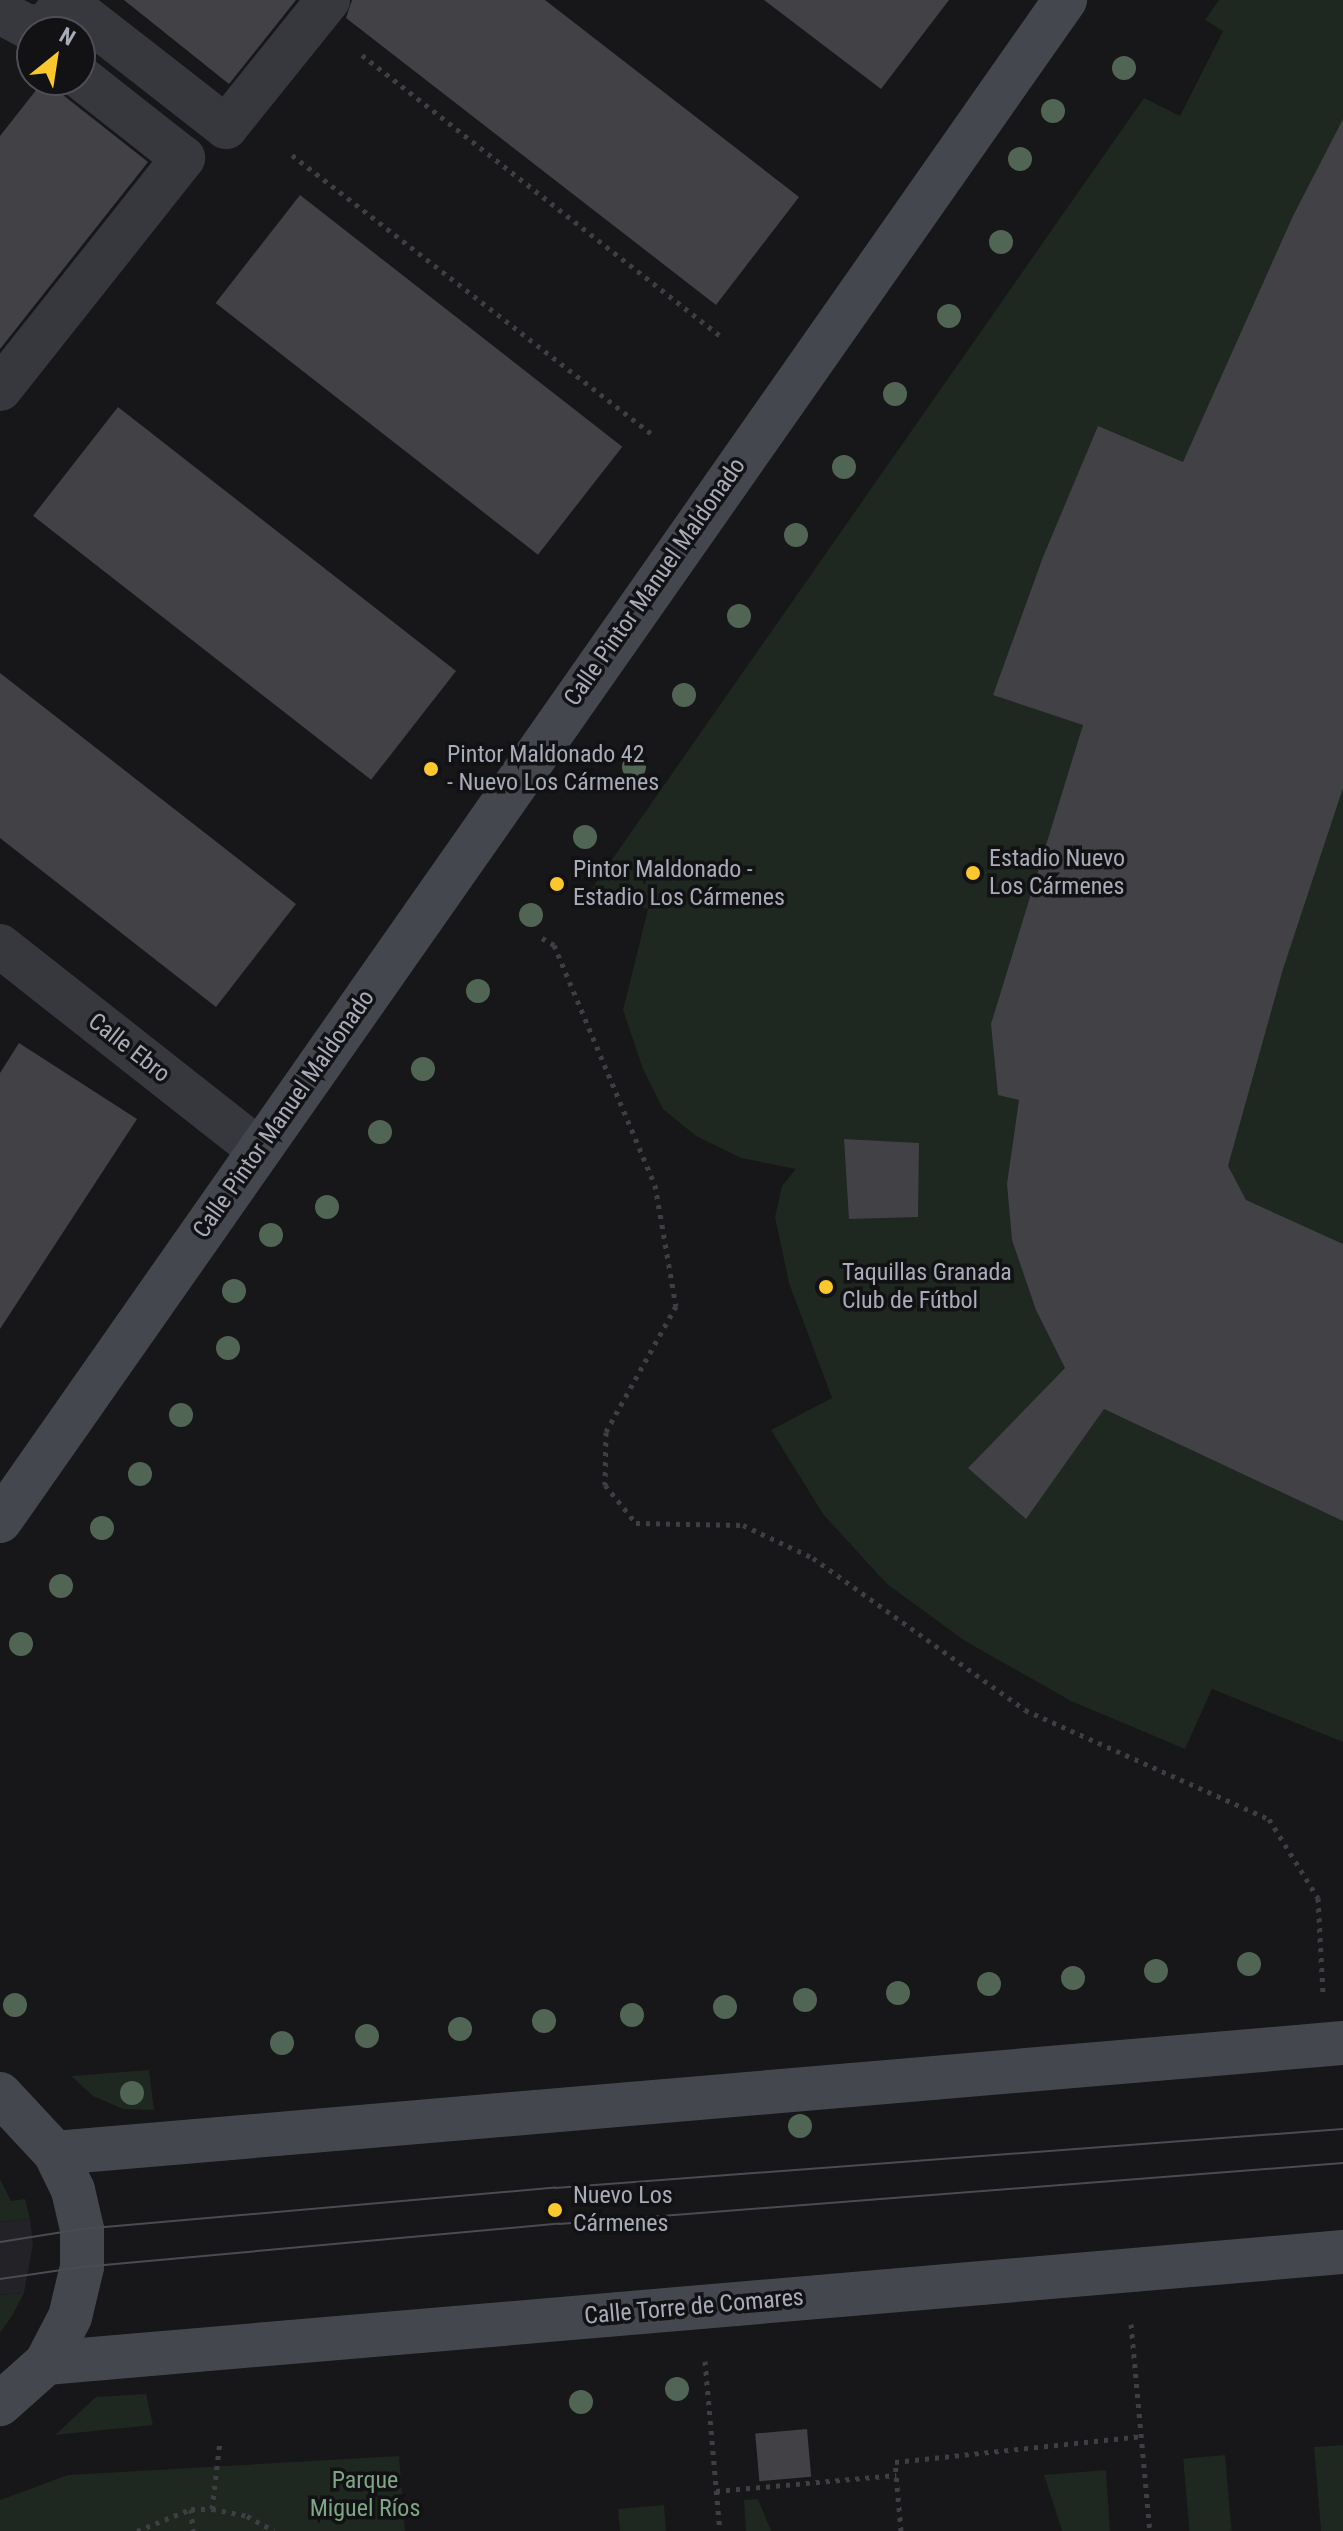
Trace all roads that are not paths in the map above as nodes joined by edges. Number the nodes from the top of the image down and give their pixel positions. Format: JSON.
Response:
{"nodes":[{"id":1,"x":328,"y":0,"type":"edge"},
{"id":2,"x":1065,"y":0,"type":"edge"},
{"id":3,"x":74,"y":7,"type":"edge"},
{"id":4,"x":4,"y":23,"type":"edge"},
{"id":5,"x":96,"y":90,"type":"edge"},
{"id":6,"x":0,"y":389,"type":"edge"},
{"id":7,"x":0,"y":946,"type":"edge"},
{"id":8,"x":259,"y":1150,"type":"junction"},
{"id":9,"x":0,"y":1521,"type":"edge"},
{"id":10,"x":1334,"y":2044,"type":"edge"},
{"id":11,"x":0,"y":2094,"type":"edge"},
{"id":12,"x":55,"y":2153,"type":"junction"},
{"id":13,"x":1343,"y":2252,"type":"edge"},
{"id":14,"x":46,"y":2363,"type":"junction"},
{"id":15,"x":0,"y":2404,"type":"edge"}],
"edges":[{"from":1,"to":3,"type":"street"},
{"from":2,"to":8,"type":"main road","name":"Calle Pintor Manuel Maldonado"},
{"from":3,"to":4,"type":"street"},
{"from":5,"to":6,"type":"street"},
{"from":7,"to":8,"type":"street","name":"Calle Ebro"},
{"from":8,"to":9,"type":"main road","name":"Calle Pintor Manuel Maldonado"},
{"from":10,"to":12,"type":"main road"},
{"from":11,"to":12,"type":"main road"},
{"from":12,"to":14,"type":"main road"},
{"from":13,"to":14,"type":"main road","name":"Calle Torre de Comares"},
{"from":14,"to":15,"type":"main road"}]}
